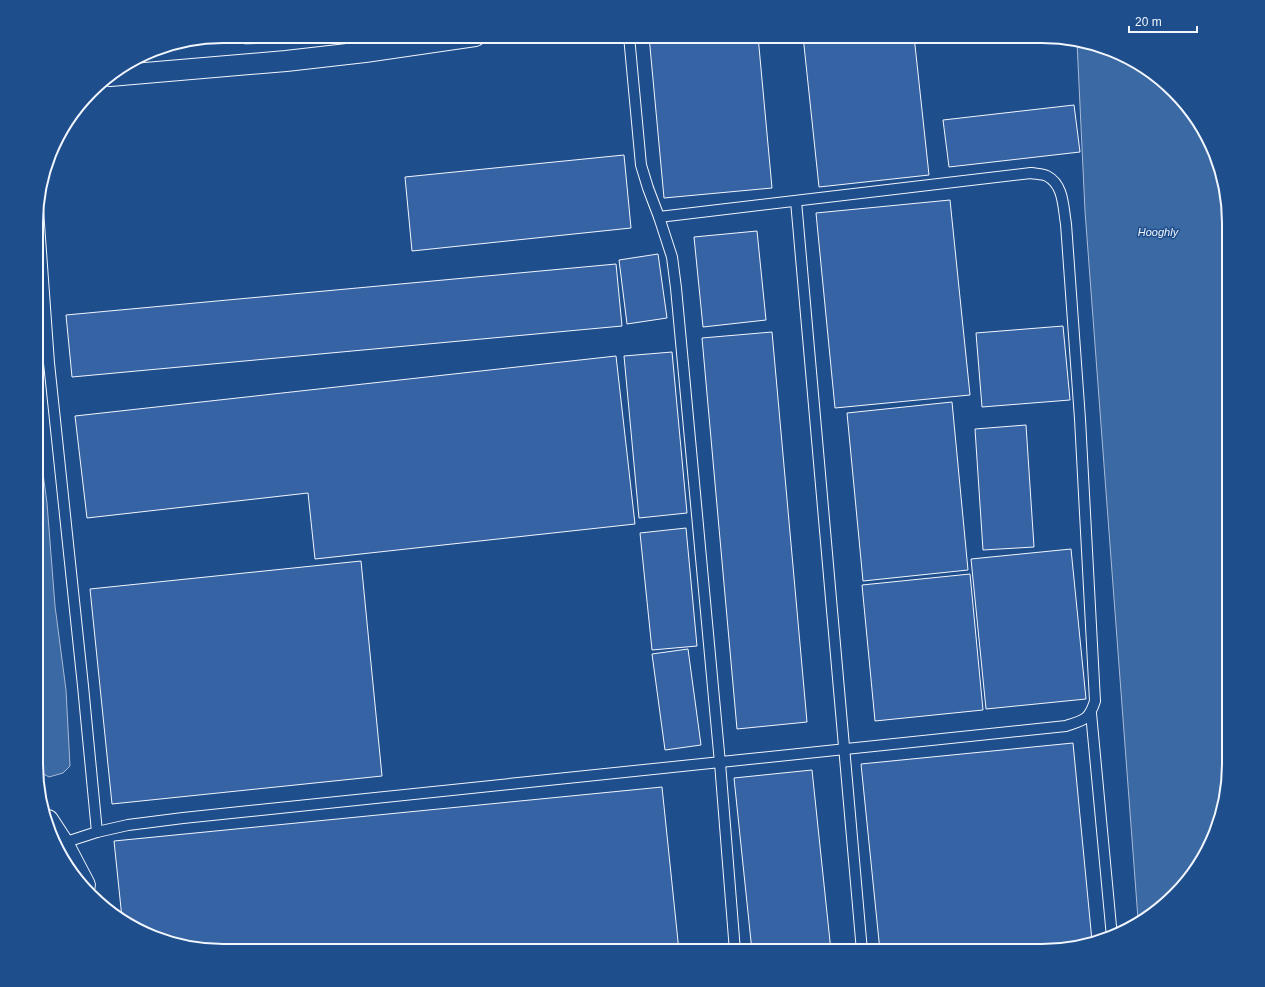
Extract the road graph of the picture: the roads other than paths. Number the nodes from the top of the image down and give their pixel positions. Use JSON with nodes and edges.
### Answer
{"nodes":[{"id":1,"x":403,"y":43,"type":"edge"},
{"id":2,"x":630,"y":43,"type":"edge"},
{"id":3,"x":120,"y":75,"type":"edge"},
{"id":4,"x":796,"y":201,"type":"junction"},
{"id":5,"x":659,"y":218,"type":"junction"},
{"id":6,"x":43,"y":286,"type":"edge"},
{"id":7,"x":1091,"y":713,"type":"junction"},
{"id":8,"x":844,"y":750,"type":"junction"},
{"id":9,"x":720,"y":763,"type":"junction"},
{"id":10,"x":96,"y":832,"type":"junction"},
{"id":11,"x":58,"y":836,"type":"edge"},
{"id":12,"x":63,"y":843,"type":"junction"},
{"id":13,"x":75,"y":867,"type":"edge"},
{"id":14,"x":1111,"y":930,"type":"edge"},
{"id":15,"x":734,"y":944,"type":"edge"},
{"id":16,"x":861,"y":944,"type":"edge"}],
"edges":[{"from":1,"to":3,"type":"street"},
{"from":2,"to":5,"type":"lane"},
{"from":4,"to":5,"type":"lane"},
{"from":4,"to":7,"type":"lane"},
{"from":4,"to":8,"type":"lane"},
{"from":5,"to":9,"type":"lane"},
{"from":6,"to":10,"type":"lane"},
{"from":7,"to":8,"type":"lane"},
{"from":7,"to":14,"type":"lane"},
{"from":8,"to":9,"type":"lane"},
{"from":8,"to":16,"type":"lane"},
{"from":9,"to":10,"type":"lane"},
{"from":9,"to":15,"type":"lane"},
{"from":10,"to":12,"type":"lane"},
{"from":11,"to":12,"type":"street"},
{"from":12,"to":13,"type":"street"}]}
